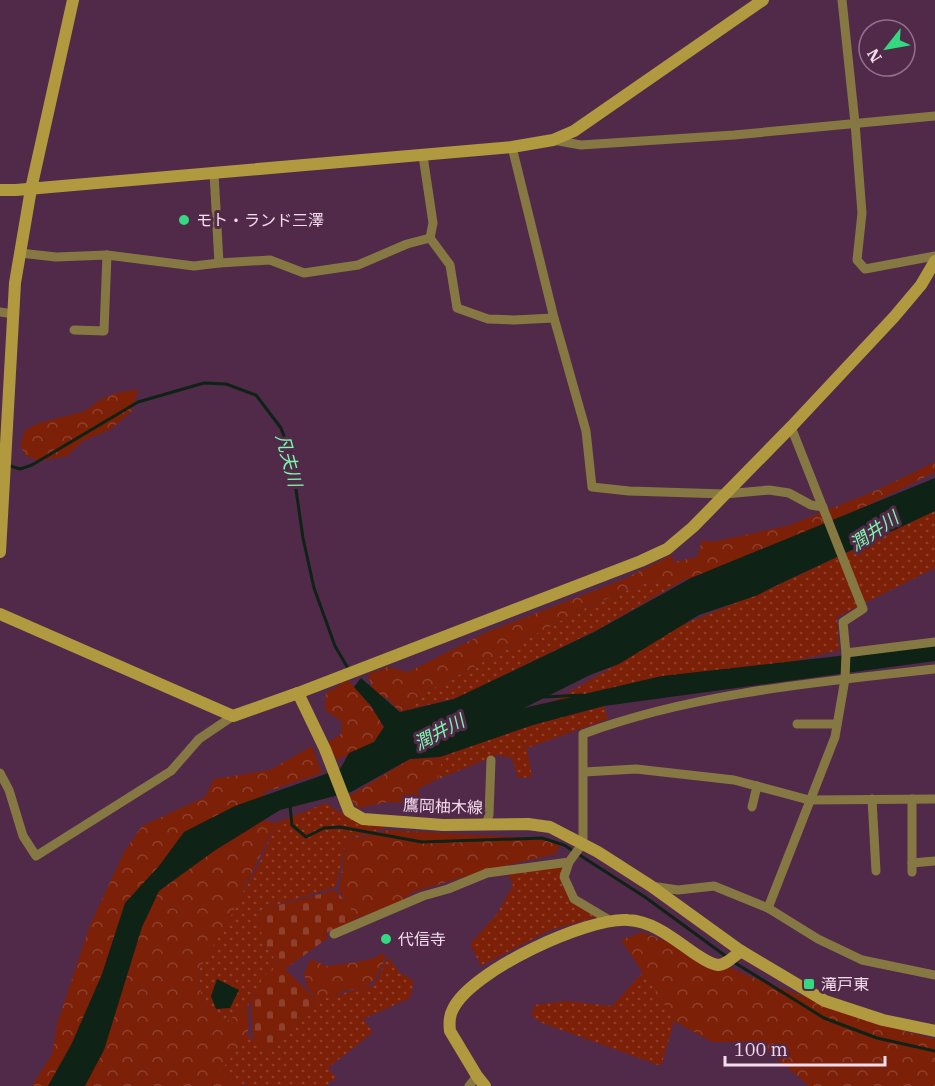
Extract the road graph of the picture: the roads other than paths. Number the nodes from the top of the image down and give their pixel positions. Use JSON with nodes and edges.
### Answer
{"nodes":[{"id":1,"x":73,"y":0,"type":"edge"},
{"id":2,"x":763,"y":0,"type":"edge"},
{"id":3,"x":842,"y":0,"type":"edge"},
{"id":4,"x":935,"y":116,"type":"edge"},
{"id":5,"x":855,"y":123,"type":"junction"},
{"id":6,"x":553,"y":140,"type":"junction"},
{"id":7,"x":513,"y":147,"type":"junction"},
{"id":8,"x":423,"y":156,"type":"junction"},
{"id":9,"x":214,"y":173,"type":"junction"},
{"id":10,"x":0,"y":189,"type":"edge"},
{"id":11,"x":31,"y":189,"type":"junction"},
{"id":12,"x":430,"y":238,"type":"junction"},
{"id":13,"x":20,"y":253,"type":"junction"},
{"id":14,"x":107,"y":255,"type":"junction"},
{"id":15,"x":935,"y":256,"type":"edge"},
{"id":16,"x":935,"y":261,"type":"edge"},
{"id":17,"x":219,"y":263,"type":"junction"},
{"id":18,"x":0,"y":312,"type":"edge"},
{"id":19,"x":13,"y":314,"type":"junction"},
{"id":20,"x":554,"y":318,"type":"junction"},
{"id":21,"x":74,"y":330,"type":"dead end"},
{"id":22,"x":791,"y":427,"type":"junction"},
{"id":23,"x":725,"y":494,"type":"junction"},
{"id":24,"x":823,"y":507,"type":"junction"},
{"id":25,"x":0,"y":552,"type":"edge"},
{"id":26,"x":0,"y":614,"type":"edge"},
{"id":27,"x":935,"y":642,"type":"edge"},
{"id":28,"x":846,"y":653,"type":"junction"},
{"id":29,"x":935,"y":669,"type":"edge"},
{"id":30,"x":845,"y":679,"type":"junction"},
{"id":31,"x":298,"y":693,"type":"junction"},
{"id":32,"x":233,"y":716,"type":"junction"},
{"id":33,"x":797,"y":724,"type":"dead end"},
{"id":34,"x":837,"y":724,"type":"junction"},
{"id":35,"x":491,"y":760,"type":"dead end"},
{"id":36,"x":584,"y":772,"type":"junction"},
{"id":37,"x":0,"y":773,"type":"edge"},
{"id":38,"x":757,"y":786,"type":"junction"},
{"id":39,"x":872,"y":799,"type":"junction"},
{"id":40,"x":912,"y":799,"type":"junction"},
{"id":41,"x":935,"y":799,"type":"edge"},
{"id":42,"x":809,"y":800,"type":"junction"},
{"id":43,"x":752,"y":807,"type":"dead end"},
{"id":44,"x":486,"y":825,"type":"junction"},
{"id":45,"x":584,"y":843,"type":"junction"},
{"id":46,"x":935,"y":861,"type":"edge"},
{"id":47,"x":569,"y":862,"type":"junction"},
{"id":48,"x":876,"y":871,"type":"dead end"},
{"id":49,"x":651,"y":886,"type":"junction"},
{"id":50,"x":768,"y":908,"type":"junction"},
{"id":51,"x":611,"y":921,"type":"junction"},
{"id":52,"x":334,"y":934,"type":"dead end"},
{"id":53,"x":741,"y":951,"type":"junction"},
{"id":54,"x":935,"y":975,"type":"edge"},
{"id":55,"x":935,"y":1031,"type":"edge"},
{"id":56,"x":477,"y":1083,"type":"edge"}],
"edges":[{"from":1,"to":11,"type":"street"},
{"from":2,"to":6,"type":"street"},
{"from":3,"to":5,"type":"street"},
{"from":4,"to":5,"type":"street"},
{"from":5,"to":6,"type":"street"},
{"from":5,"to":15,"type":"street"},
{"from":6,"to":7,"type":"street"},
{"from":7,"to":8,"type":"street"},
{"from":7,"to":20,"type":"street"},
{"from":8,"to":9,"type":"street"},
{"from":8,"to":12,"type":"street"},
{"from":9,"to":11,"type":"street"},
{"from":9,"to":17,"type":"street"},
{"from":10,"to":11,"type":"street"},
{"from":11,"to":13,"type":"street"},
{"from":12,"to":17,"type":"street"},
{"from":12,"to":20,"type":"street"},
{"from":13,"to":14,"type":"street"},
{"from":13,"to":19,"type":"street"},
{"from":14,"to":17,"type":"street"},
{"from":14,"to":21,"type":"street"},
{"from":16,"to":22,"type":"street"},
{"from":18,"to":19,"type":"street"},
{"from":19,"to":25,"type":"street"},
{"from":20,"to":23,"type":"street"},
{"from":22,"to":23,"type":"street"},
{"from":22,"to":24,"type":"street"},
{"from":23,"to":24,"type":"street"},
{"from":23,"to":31,"type":"street"},
{"from":24,"to":28,"type":"street"},
{"from":26,"to":32,"type":"street"},
{"from":27,"to":28,"type":"street"},
{"from":28,"to":30,"type":"street"},
{"from":29,"to":30,"type":"street"},
{"from":30,"to":34,"type":"street"},
{"from":30,"to":36,"type":"street"},
{"from":31,"to":32,"type":"street"},
{"from":31,"to":44,"type":"street","name":"鷹岡柚木線"},
{"from":32,"to":37,"type":"street"},
{"from":33,"to":34,"type":"street"},
{"from":34,"to":42,"type":"street"},
{"from":35,"to":44,"type":"street"},
{"from":36,"to":38,"type":"street"},
{"from":36,"to":45,"type":"street"},
{"from":38,"to":42,"type":"street"},
{"from":38,"to":43,"type":"street"},
{"from":39,"to":40,"type":"street"},
{"from":39,"to":42,"type":"street"},
{"from":39,"to":48,"type":"street"},
{"from":40,"to":41,"type":"street"},
{"from":40,"to":46,"type":"street"},
{"from":42,"to":50,"type":"street"},
{"from":44,"to":45,"type":"street","name":"鷹岡柚木線"},
{"from":45,"to":47,"type":"street"},
{"from":45,"to":49,"type":"street","name":"鷹岡柚木線"},
{"from":47,"to":51,"type":"street"},
{"from":47,"to":52,"type":"street"},
{"from":49,"to":50,"type":"street"},
{"from":49,"to":53,"type":"street","name":"鷹岡柚木線"},
{"from":50,"to":54,"type":"street"},
{"from":51,"to":53,"type":"street"},
{"from":51,"to":56,"type":"street"},
{"from":53,"to":55,"type":"street","name":"鷹岡柚木線"}]}
